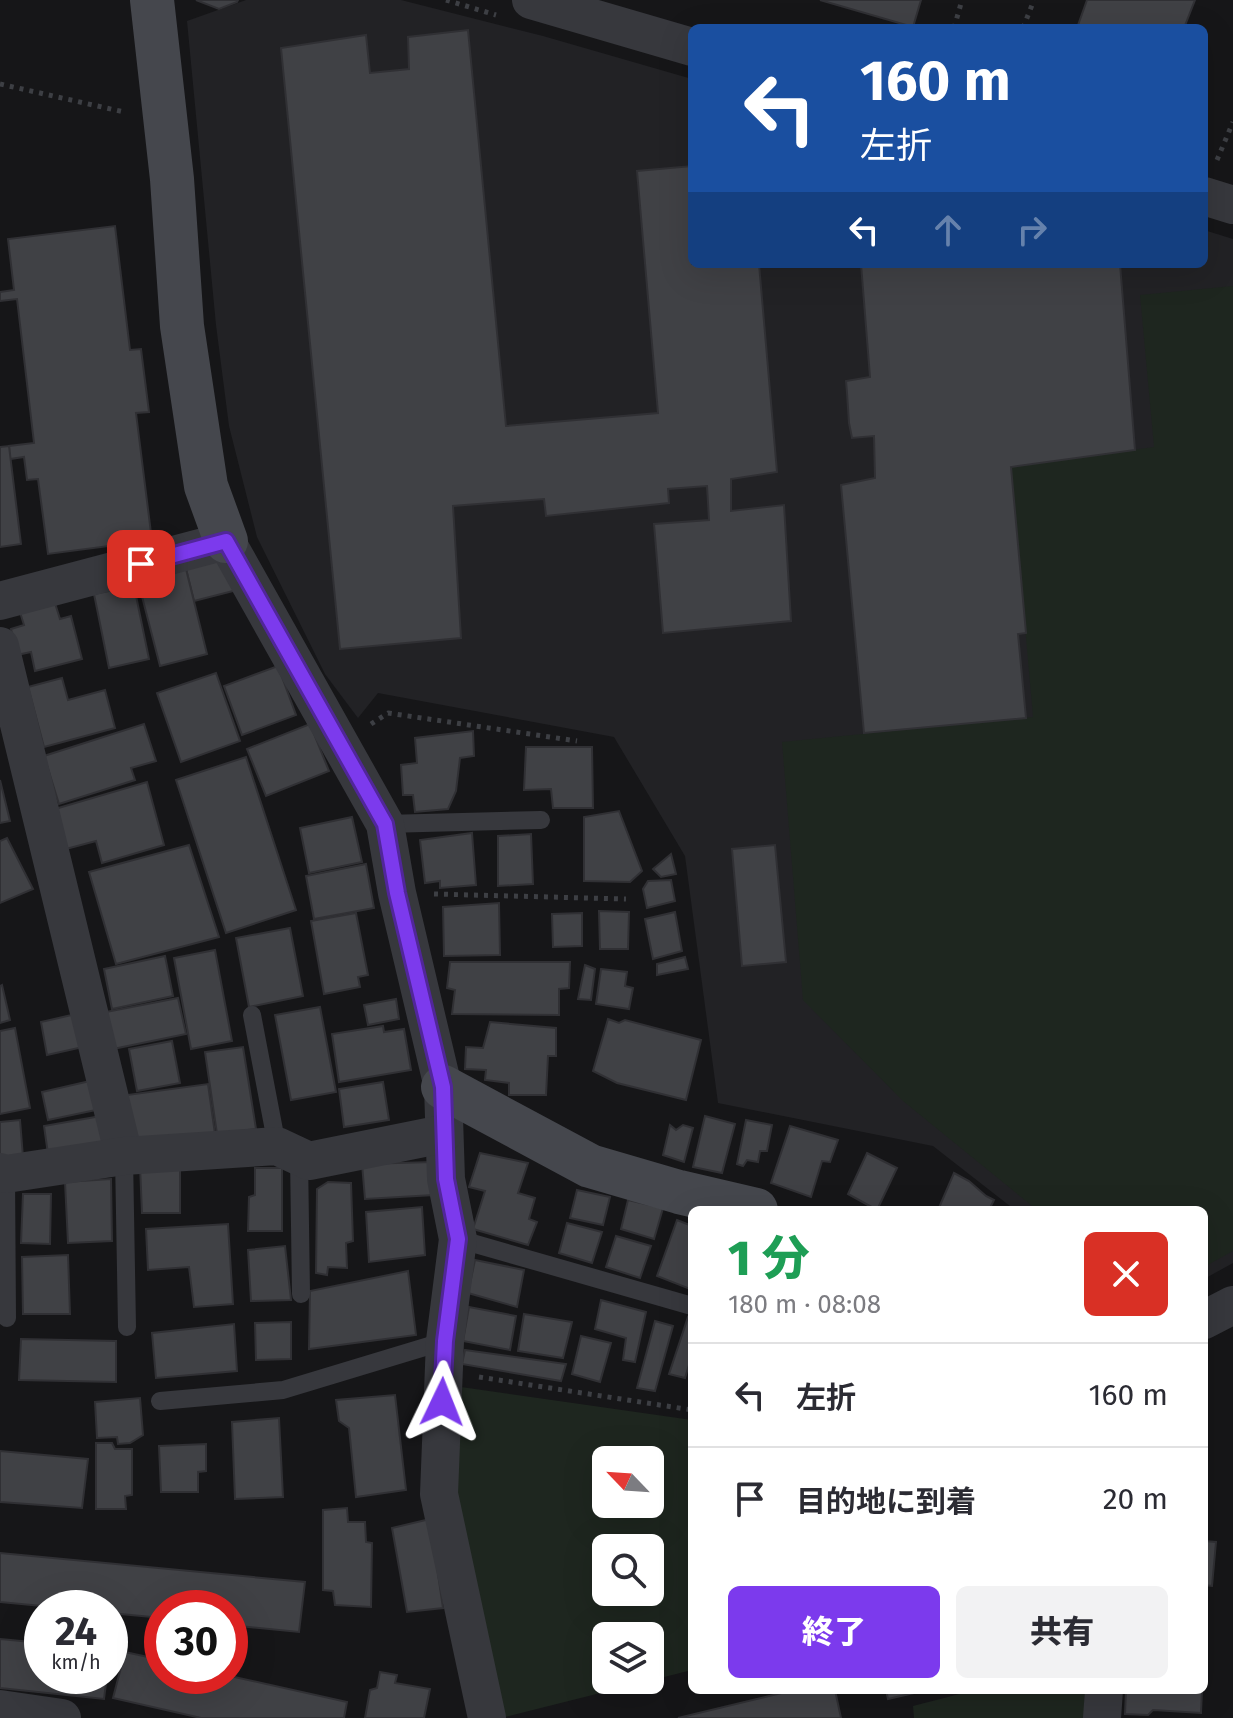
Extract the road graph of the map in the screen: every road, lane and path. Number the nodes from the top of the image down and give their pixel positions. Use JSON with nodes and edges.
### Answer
{"nodes":[{"id":1,"x":152,"y":0,"type":"edge"},
{"id":2,"x":531,"y":0,"type":"edge"},
{"id":3,"x":962,"y":0,"type":"edge"},
{"id":4,"x":1034,"y":0,"type":"edge"},
{"id":5,"x":955,"y":24,"type":"edge"},
{"id":6,"x":1025,"y":24,"type":"edge"},
{"id":7,"x":688,"y":46,"type":"edge"},
{"id":8,"x":0,"y":84,"type":"edge"},
{"id":9,"x":164,"y":121,"type":"junction"},
{"id":10,"x":1233,"y":122,"type":"edge"},
{"id":11,"x":1208,"y":184,"type":"edge"},
{"id":12,"x":1233,"y":205,"type":"edge"},
{"id":13,"x":226,"y":541,"type":"junction"},
{"id":14,"x":0,"y":601,"type":"edge"},
{"id":15,"x":0,"y":646,"type":"edge"},
{"id":16,"x":577,"y":741,"type":"dead end"},
{"id":17,"x":340,"y":744,"type":"junction"},
{"id":18,"x":541,"y":820,"type":"dead end"},
{"id":19,"x":385,"y":824,"type":"junction"},
{"id":20,"x":397,"y":893,"type":"junction"},
{"id":21,"x":626,"y":899,"type":"dead end"},
{"id":22,"x":252,"y":1015,"type":"dead end"},
{"id":23,"x":443,"y":1087,"type":"junction"},
{"id":24,"x":443,"y":1134,"type":"junction"},
{"id":25,"x":288,"y":1151,"type":"junction"},
{"id":26,"x":124,"y":1156,"type":"junction"},
{"id":27,"x":3,"y":1173,"type":"edge"},
{"id":28,"x":739,"y":1206,"type":"edge"},
{"id":29,"x":458,"y":1239,"type":"junction"},
{"id":30,"x":301,"y":1294,"type":"dead end"},
{"id":31,"x":688,"y":1305,"type":"edge"},
{"id":32,"x":1233,"y":1305,"type":"edge"},
{"id":33,"x":7,"y":1318,"type":"dead end"},
{"id":34,"x":1208,"y":1318,"type":"edge"},
{"id":35,"x":127,"y":1327,"type":"dead end"},
{"id":36,"x":444,"y":1356,"type":"junction"},
{"id":37,"x":160,"y":1401,"type":"dead end"},
{"id":38,"x":688,"y":1409,"type":"edge"},
{"id":39,"x":1104,"y":1694,"type":"edge"},
{"id":40,"x":0,"y":1709,"type":"edge"},
{"id":41,"x":62,"y":1718,"type":"edge"},
{"id":42,"x":487,"y":1718,"type":"edge"},
{"id":43,"x":1102,"y":1718,"type":"edge"}],
"edges":[{"from":1,"to":9,"type":"street"},
{"from":2,"to":7,"type":"street"},
{"from":3,"to":5,"type":"path"},
{"from":4,"to":6,"type":"path"},
{"from":8,"to":9,"type":"path"},
{"from":9,"to":13,"type":"street"},
{"from":10,"to":11,"type":"path"},
{"from":11,"to":12,"type":"street"},
{"from":13,"to":14,"type":"street"},
{"from":13,"to":17,"type":"street"},
{"from":15,"to":26,"type":"street"},
{"from":16,"to":17,"type":"path"},
{"from":17,"to":19,"type":"street"},
{"from":18,"to":19,"type":"lane"},
{"from":19,"to":20,"type":"street"},
{"from":20,"to":21,"type":"path"},
{"from":20,"to":23,"type":"street"},
{"from":22,"to":25,"type":"lane"},
{"from":23,"to":24,"type":"street"},
{"from":23,"to":28,"type":"street"},
{"from":24,"to":25,"type":"street"},
{"from":24,"to":29,"type":"street"},
{"from":25,"to":26,"type":"street"},
{"from":25,"to":30,"type":"lane"},
{"from":26,"to":27,"type":"street"},
{"from":26,"to":35,"type":"lane"},
{"from":27,"to":33,"type":"lane"},
{"from":29,"to":31,"type":"lane"},
{"from":29,"to":36,"type":"street"},
{"from":32,"to":34,"type":"street"},
{"from":36,"to":37,"type":"lane"},
{"from":36,"to":38,"type":"path"},
{"from":36,"to":42,"type":"street"},
{"from":39,"to":43,"type":"street"},
{"from":40,"to":41,"type":"street"}]}
